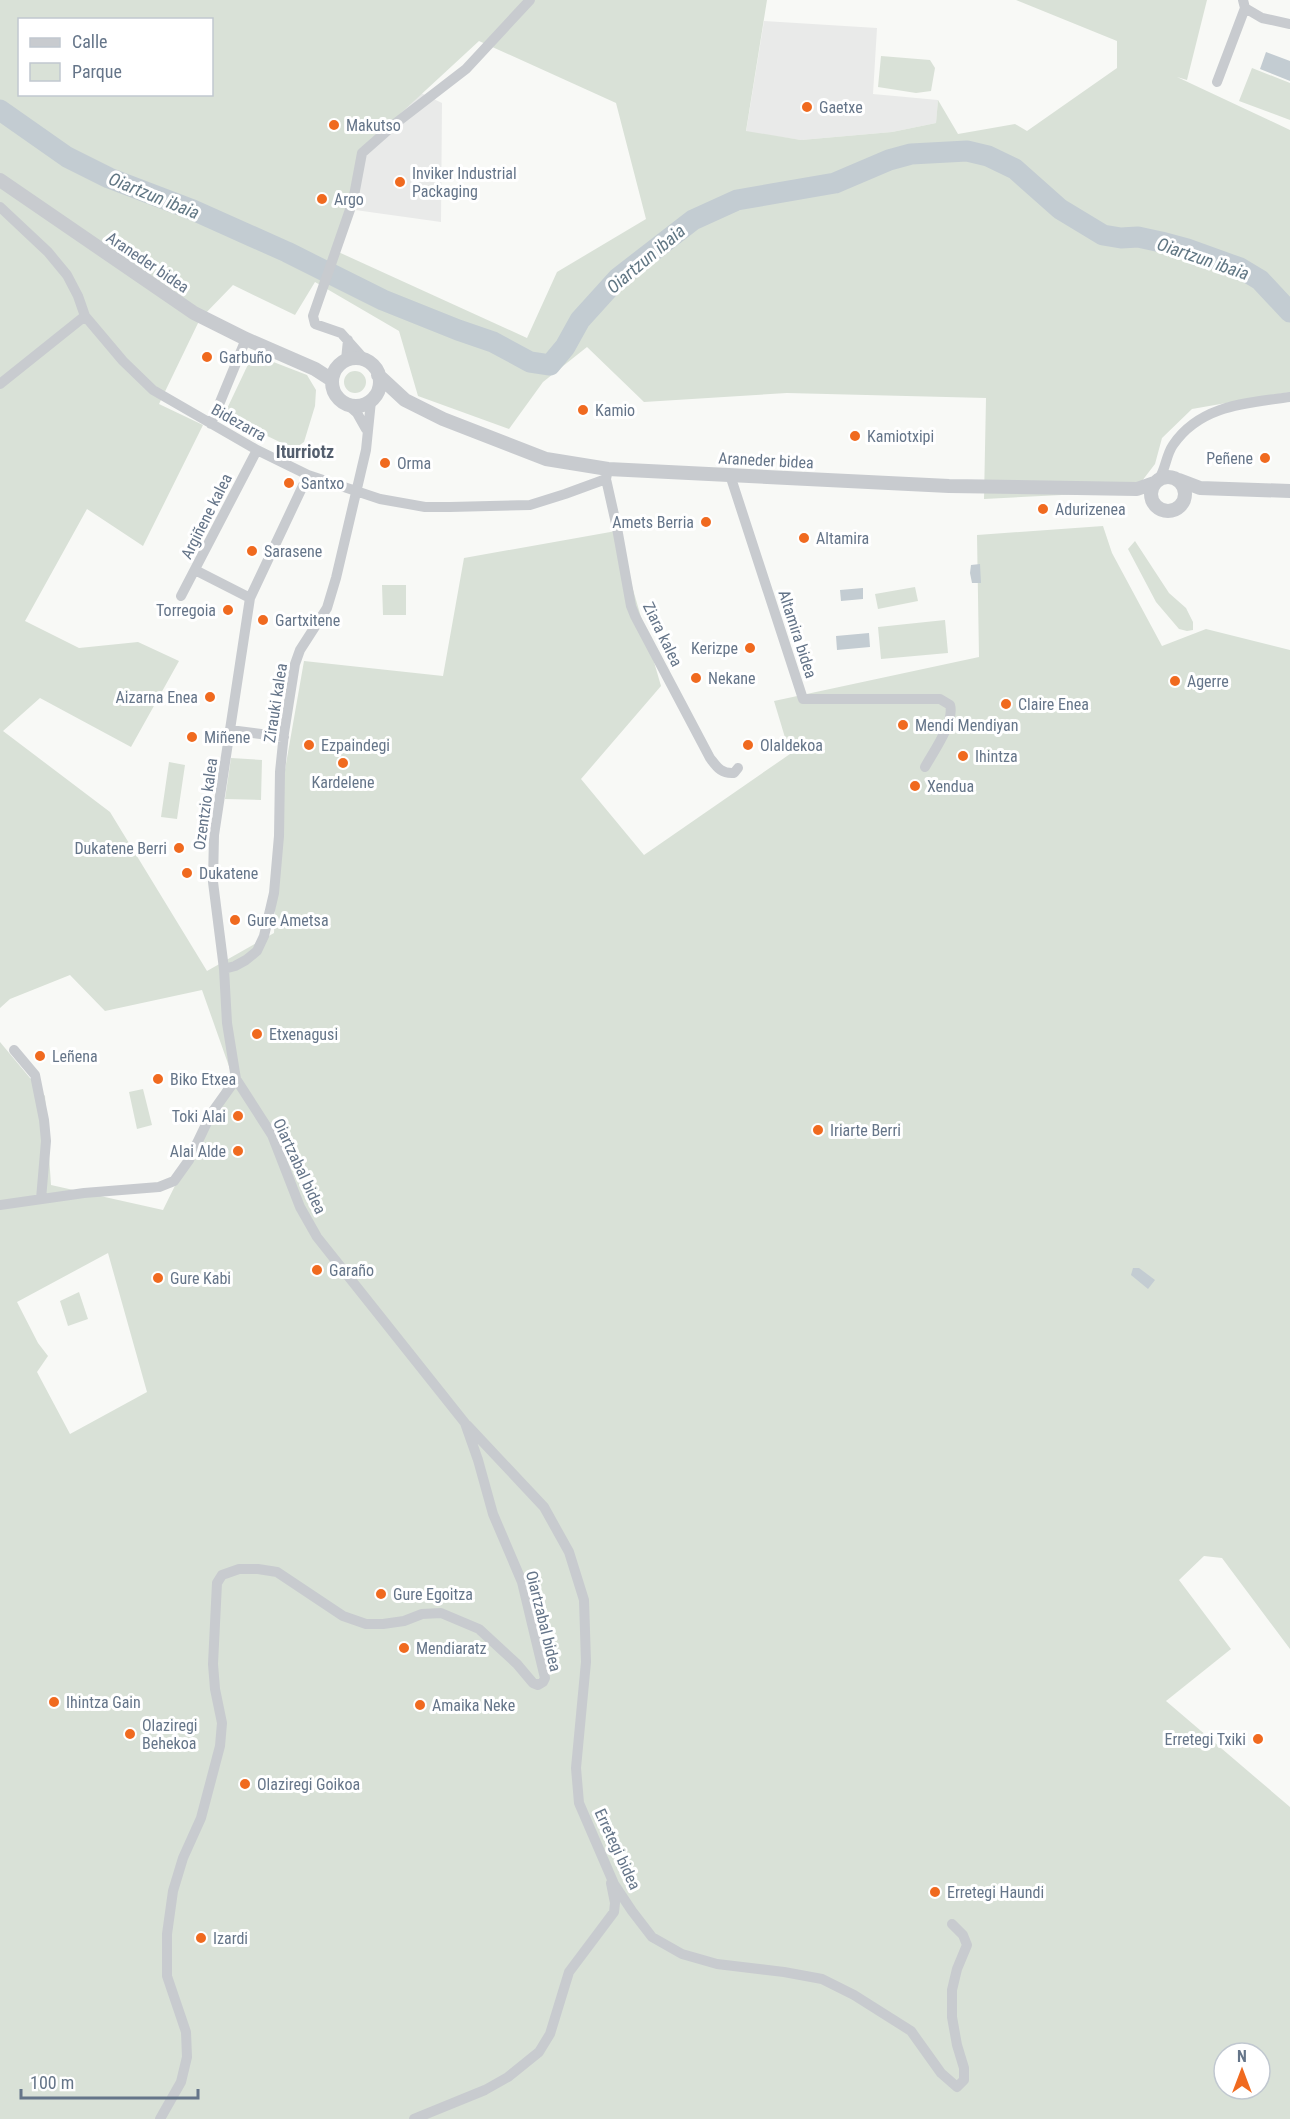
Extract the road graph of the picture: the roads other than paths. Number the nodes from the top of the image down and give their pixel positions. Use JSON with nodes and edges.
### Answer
{"nodes":[{"id":1,"x":530,"y":0,"type":"edge"},
{"id":2,"x":1244,"y":4,"type":"edge"},
{"id":3,"x":1290,"y":24,"type":"edge"},
{"id":4,"x":1217,"y":82,"type":"dead end"},
{"id":5,"x":0,"y":180,"type":"edge"},
{"id":6,"x":0,"y":207,"type":"edge"},
{"id":7,"x":85,"y":316,"type":"junction"},
{"id":8,"x":246,"y":339,"type":"junction"},
{"id":9,"x":348,"y":340,"type":"junction"},
{"id":10,"x":285,"y":357,"type":"junction"},
{"id":11,"x":365,"y":360,"type":"junction"},
{"id":12,"x":343,"y":362,"type":"junction"},
{"id":13,"x":378,"y":375,"type":"junction"},
{"id":14,"x":332,"y":380,"type":"junction"},
{"id":15,"x":0,"y":384,"type":"edge"},
{"id":16,"x":1290,"y":398,"type":"edge"},
{"id":17,"x":372,"y":400,"type":"junction"},
{"id":18,"x":405,"y":400,"type":"junction"},
{"id":19,"x":348,"y":405,"type":"junction"},
{"id":20,"x":211,"y":424,"type":"junction"},
{"id":21,"x":368,"y":432,"type":"junction"},
{"id":22,"x":257,"y":450,"type":"junction"},
{"id":23,"x":607,"y":473,"type":"junction"},
{"id":24,"x":308,"y":475,"type":"junction"},
{"id":25,"x":730,"y":475,"type":"junction"},
{"id":26,"x":1164,"y":480,"type":"junction"},
{"id":27,"x":1200,"y":488,"type":"junction"},
{"id":28,"x":1290,"y":491,"type":"edge"},
{"id":29,"x":356,"y":492,"type":"junction"},
{"id":30,"x":1184,"y":500,"type":"junction"},
{"id":31,"x":195,"y":570,"type":"junction"},
{"id":32,"x":181,"y":597,"type":"dead end"},
{"id":33,"x":250,"y":598,"type":"junction"},
{"id":34,"x":230,"y":730,"type":"junction"},
{"id":35,"x":284,"y":737,"type":"junction"},
{"id":36,"x":925,"y":767,"type":"dead end"},
{"id":37,"x":738,"y":768,"type":"dead end"},
{"id":38,"x":224,"y":969,"type":"junction"},
{"id":39,"x":14,"y":1050,"type":"dead end"},
{"id":40,"x":236,"y":1079,"type":"junction"},
{"id":41,"x":41,"y":1199,"type":"junction"},
{"id":42,"x":0,"y":1205,"type":"edge"},
{"id":43,"x":465,"y":1423,"type":"junction"},
{"id":44,"x":608,"y":1868,"type":"junction"},
{"id":45,"x":952,"y":1924,"type":"dead end"},
{"id":46,"x":160,"y":2119,"type":"edge"},
{"id":47,"x":414,"y":2119,"type":"edge"}],
"edges":[{"from":1,"to":9,"type":"street"},
{"from":2,"to":3,"type":"street"},
{"from":2,"to":4,"type":"street"},
{"from":5,"to":8,"type":"street","name":"Araneder bidea"},
{"from":6,"to":7,"type":"street","name":"Bidezarra"},
{"from":7,"to":15,"type":"street"},
{"from":7,"to":20,"type":"street","name":"Bidezarra"},
{"from":8,"to":10,"type":"street","name":"Araneder bidea"},
{"from":8,"to":20,"type":"street"},
{"from":9,"to":11,"type":"street"},
{"from":9,"to":12,"type":"street"},
{"from":10,"to":12,"type":"street","name":"Araneder bidea"},
{"from":10,"to":14,"type":"street","name":"Araneder bidea"},
{"from":11,"to":12,"type":"street"},
{"from":11,"to":13,"type":"street"},
{"from":12,"to":14,"type":"street"},
{"from":13,"to":17,"type":"street"},
{"from":13,"to":18,"type":"street","name":"Araneder bidea"},
{"from":14,"to":19,"type":"street"},
{"from":16,"to":26,"type":"street"},
{"from":17,"to":18,"type":"street","name":"Araneder bidea"},
{"from":17,"to":19,"type":"street"},
{"from":17,"to":21,"type":"street","name":"Zirauki kalea"},
{"from":18,"to":23,"type":"street","name":"Araneder bidea"},
{"from":19,"to":21,"type":"street"},
{"from":20,"to":22,"type":"street","name":"Bidezarra"},
{"from":21,"to":29,"type":"street","name":"Zirauki kalea"},
{"from":22,"to":24,"type":"street","name":"Bidezarra"},
{"from":22,"to":31,"type":"street","name":"Argiñene kalea"},
{"from":23,"to":25,"type":"street","name":"Araneder bidea"},
{"from":23,"to":29,"type":"street","name":"Bidezarra"},
{"from":23,"to":37,"type":"street","name":"Ziara kalea"},
{"from":24,"to":29,"type":"street","name":"Bidezarra"},
{"from":24,"to":33,"type":"street","name":"Ozentzio kalea"},
{"from":25,"to":26,"type":"street","name":"Araneder bidea"},
{"from":25,"to":36,"type":"street","name":"Altamira bidea"},
{"from":26,"to":27,"type":"street"},
{"from":26,"to":30,"type":"street"},
{"from":26,"to":30,"type":"street"},
{"from":27,"to":28,"type":"street"},
{"from":27,"to":30,"type":"street"},
{"from":29,"to":35,"type":"street","name":"Zirauki kalea"},
{"from":31,"to":32,"type":"street","name":"Argiñene kalea"},
{"from":31,"to":33,"type":"street"},
{"from":33,"to":34,"type":"street","name":"Ozentzio kalea"},
{"from":34,"to":35,"type":"street"},
{"from":34,"to":38,"type":"street","name":"Ozentzio kalea"},
{"from":35,"to":38,"type":"street","name":"Zirauki kalea"},
{"from":38,"to":40,"type":"street","name":"Ozentzio kalea"},
{"from":39,"to":41,"type":"street"},
{"from":40,"to":41,"type":"street"},
{"from":40,"to":43,"type":"street","name":"Oiartzabal bidea"},
{"from":41,"to":42,"type":"street"},
{"from":43,"to":44,"type":"street","name":"Erretegi bidea"},
{"from":43,"to":46,"type":"street","name":"Oiartzabal bidea"},
{"from":44,"to":45,"type":"street","name":"Erretegi bidea"},
{"from":44,"to":47,"type":"street"}]}
